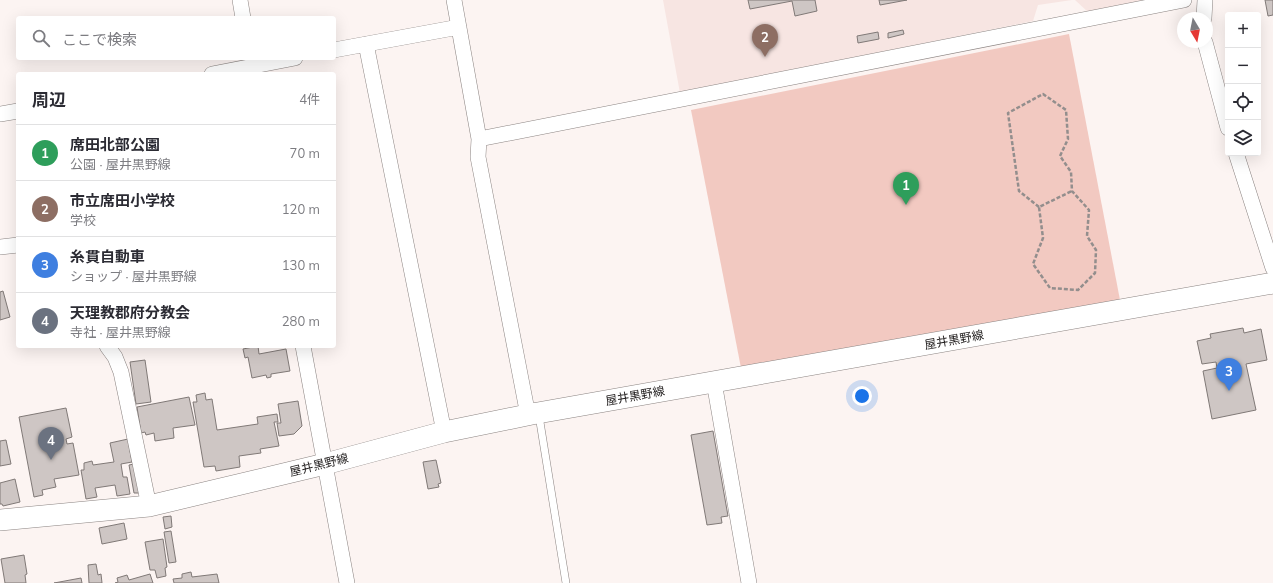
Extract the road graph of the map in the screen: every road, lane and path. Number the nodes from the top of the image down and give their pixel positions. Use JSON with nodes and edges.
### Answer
{"nodes":[{"id":1,"x":240,"y":0,"type":"edge"},
{"id":2,"x":454,"y":0,"type":"edge"},
{"id":3,"x":1184,"y":0,"type":"edge"},
{"id":4,"x":1205,"y":0,"type":"edge"},
{"id":5,"x":1204,"y":12,"type":"edge"},
{"id":6,"x":243,"y":16,"type":"edge"},
{"id":7,"x":459,"y":27,"type":"junction"},
{"id":8,"x":366,"y":44,"type":"junction"},
{"id":9,"x":1207,"y":48,"type":"edge"},
{"id":10,"x":336,"y":50,"type":"edge"},
{"id":11,"x":284,"y":60,"type":"edge"},
{"id":12,"x":253,"y":66,"type":"edge"},
{"id":13,"x":222,"y":72,"type":"edge"},
{"id":14,"x":16,"y":111,"type":"edge"},
{"id":15,"x":0,"y":114,"type":"edge"},
{"id":16,"x":1226,"y":120,"type":"edge"},
{"id":17,"x":479,"y":139,"type":"junction"},
{"id":18,"x":1237,"y":156,"type":"edge"},
{"id":19,"x":1072,"y":191,"type":"junction"},
{"id":20,"x":1039,"y":207,"type":"junction"},
{"id":21,"x":16,"y":245,"type":"edge"},
{"id":22,"x":0,"y":247,"type":"edge"},
{"id":23,"x":1273,"y":268,"type":"edge"},
{"id":24,"x":1273,"y":283,"type":"edge"},
{"id":25,"x":108,"y":348,"type":"edge"},
{"id":26,"x":304,"y":348,"type":"edge"},
{"id":27,"x":714,"y":382,"type":"junction"},
{"id":28,"x":532,"y":414,"type":"junction"},
{"id":29,"x":444,"y":432,"type":"junction"},
{"id":30,"x":325,"y":464,"type":"junction"},
{"id":31,"x":149,"y":506,"type":"junction"},
{"id":32,"x":0,"y":520,"type":"edge"},
{"id":33,"x":347,"y":583,"type":"edge"},
{"id":34,"x":566,"y":583,"type":"edge"},
{"id":35,"x":749,"y":583,"type":"edge"}],
"edges":[{"from":1,"to":6,"type":"street"},
{"from":2,"to":7,"type":"street"},
{"from":3,"to":17,"type":"street"},
{"from":4,"to":5,"type":"street"},
{"from":7,"to":8,"type":"street"},
{"from":7,"to":17,"type":"street"},
{"from":8,"to":10,"type":"street"},
{"from":8,"to":29,"type":"street"},
{"from":9,"to":16,"type":"street"},
{"from":11,"to":12,"type":"street"},
{"from":12,"to":13,"type":"street"},
{"from":14,"to":15,"type":"street"},
{"from":17,"to":28,"type":"street"},
{"from":18,"to":23,"type":"street"},
{"from":19,"to":20,"type":"path"},
{"from":19,"to":20,"type":"path"},
{"from":19,"to":20,"type":"path"},
{"from":21,"to":22,"type":"street"},
{"from":24,"to":27,"type":"main road","name":"屋井黒野線"},
{"from":25,"to":31,"type":"street"},
{"from":26,"to":30,"type":"street"},
{"from":27,"to":28,"type":"main road","name":"屋井黒野線"},
{"from":27,"to":35,"type":"street"},
{"from":28,"to":29,"type":"main road","name":"屋井黒野線"},
{"from":28,"to":34,"type":"lane"},
{"from":29,"to":30,"type":"main road","name":"屋井黒野線"},
{"from":30,"to":31,"type":"main road","name":"屋井黒野線"},
{"from":30,"to":33,"type":"street"},
{"from":31,"to":32,"type":"main road","name":"屋井黒野線"}]}
